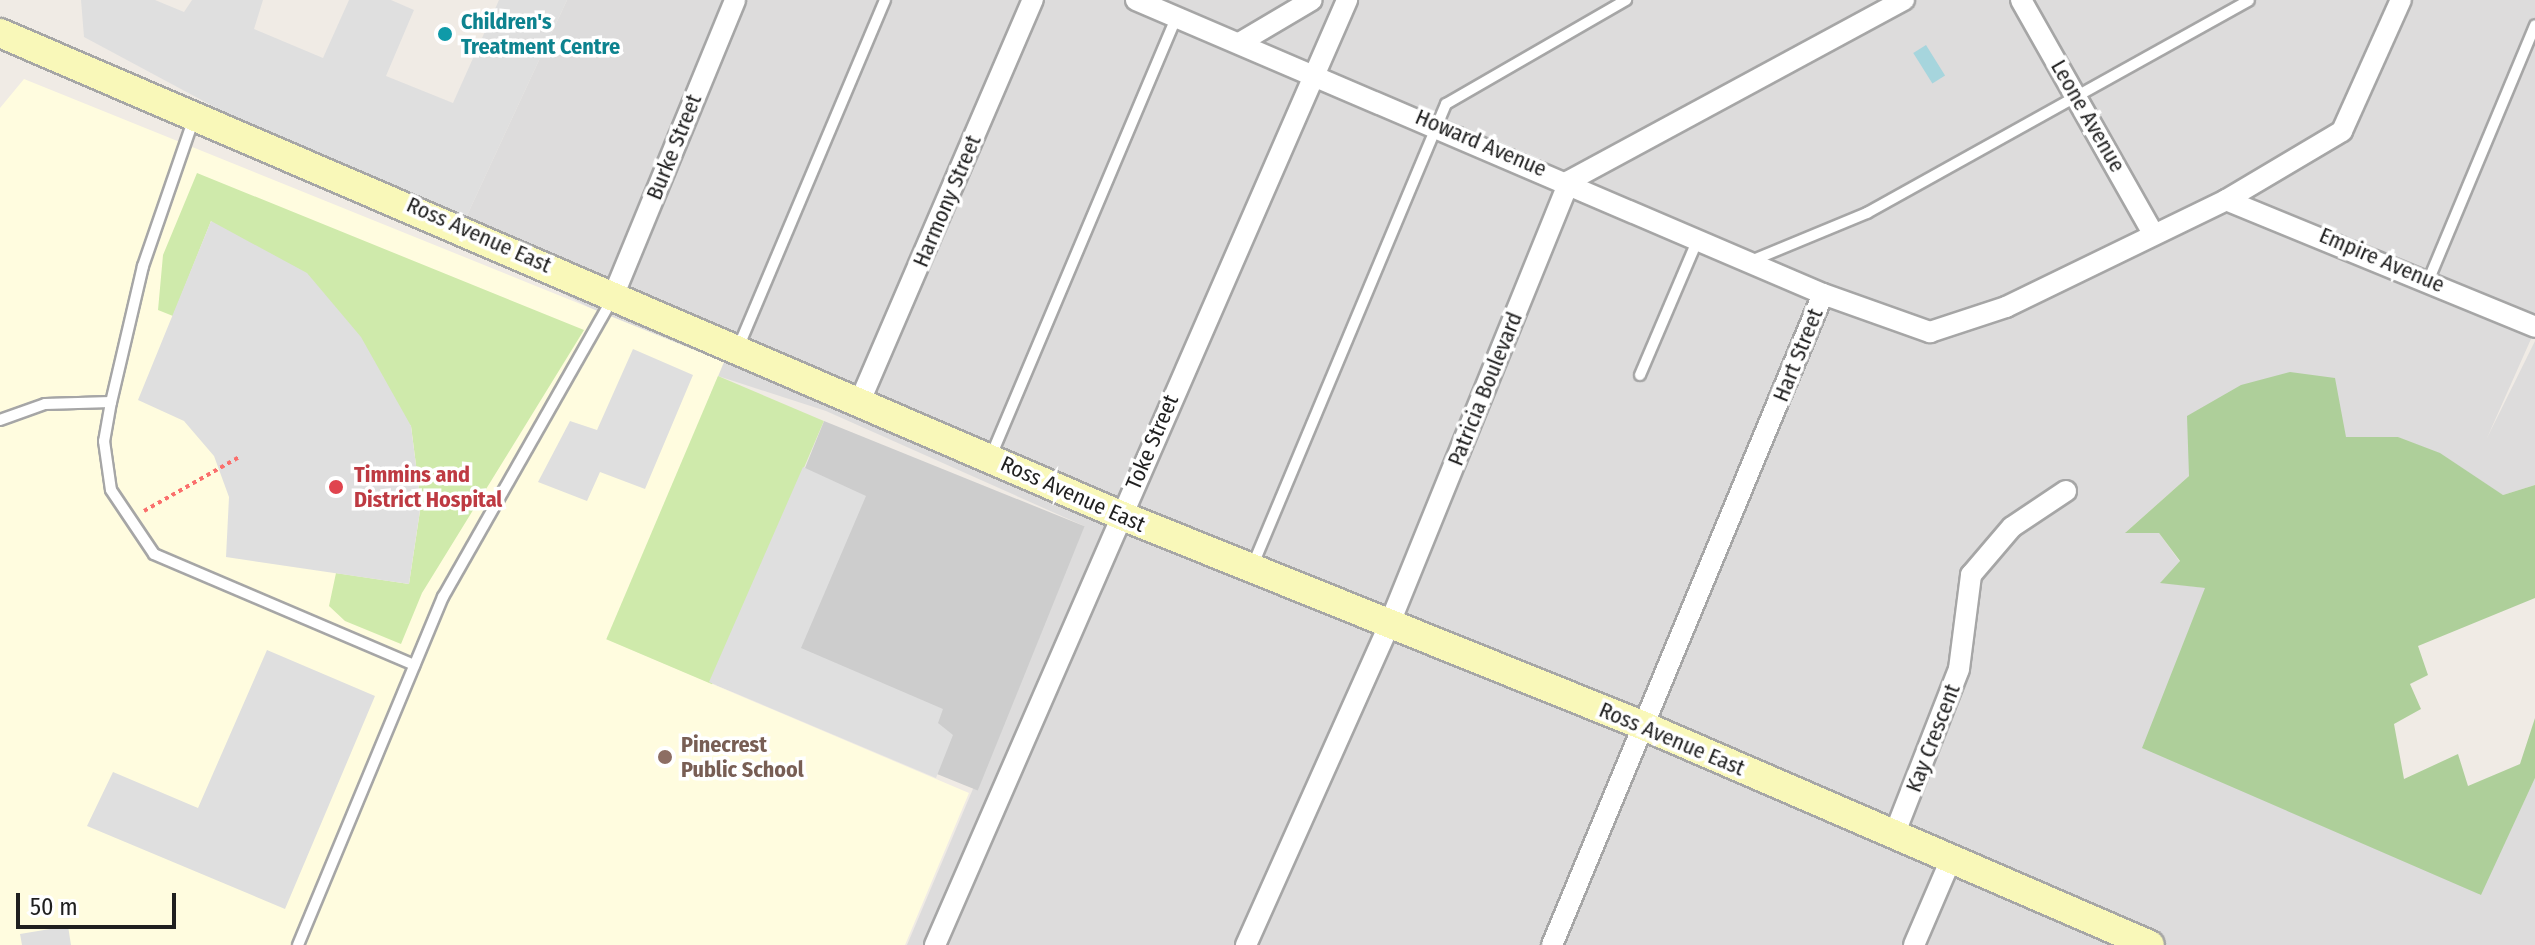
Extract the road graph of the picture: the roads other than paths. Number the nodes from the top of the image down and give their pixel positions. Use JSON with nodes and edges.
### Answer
{"nodes":[{"id":1,"x":735,"y":0,"type":"edge"},
{"id":2,"x":885,"y":0,"type":"edge"},
{"id":3,"x":1033,"y":0,"type":"edge"},
{"id":4,"x":1312,"y":0,"type":"edge"},
{"id":5,"x":1347,"y":0,"type":"edge"},
{"id":6,"x":1626,"y":0,"type":"edge"},
{"id":7,"x":1904,"y":0,"type":"edge"},
{"id":8,"x":2021,"y":0,"type":"edge"},
{"id":9,"x":2249,"y":0,"type":"edge"},
{"id":10,"x":2401,"y":0,"type":"edge"},
{"id":11,"x":1145,"y":2,"type":"edge"},
{"id":12,"x":1176,"y":18,"type":"junction"},
{"id":13,"x":2535,"y":25,"type":"edge"},
{"id":14,"x":0,"y":33,"type":"edge"},
{"id":15,"x":1241,"y":42,"type":"junction"},
{"id":16,"x":1310,"y":70,"type":"junction"},
{"id":17,"x":2077,"y":97,"type":"junction"},
{"id":18,"x":196,"y":112,"type":"junction"},
{"id":19,"x":1436,"y":124,"type":"junction"},
{"id":20,"x":1569,"y":181,"type":"junction"},
{"id":21,"x":2226,"y":200,"type":"junction"},
{"id":22,"x":2153,"y":233,"type":"junction"},
{"id":23,"x":1698,"y":239,"type":"junction"},
{"id":24,"x":1749,"y":261,"type":"junction"},
{"id":25,"x":2429,"y":279,"type":"junction"},
{"id":26,"x":614,"y":294,"type":"junction"},
{"id":27,"x":1823,"y":294,"type":"junction"},
{"id":28,"x":2535,"y":327,"type":"edge"},
{"id":29,"x":738,"y":348,"type":"junction"},
{"id":30,"x":1640,"y":375,"type":"dead end"},
{"id":31,"x":860,"y":401,"type":"junction"},
{"id":32,"x":111,"y":402,"type":"junction"},
{"id":33,"x":0,"y":420,"type":"edge"},
{"id":34,"x":990,"y":458,"type":"junction"},
{"id":35,"x":2066,"y":491,"type":"dead end"},
{"id":36,"x":1120,"y":515,"type":"junction"},
{"id":37,"x":1251,"y":568,"type":"junction"},
{"id":38,"x":1389,"y":625,"type":"junction"},
{"id":39,"x":414,"y":665,"type":"junction"},
{"id":40,"x":1644,"y":726,"type":"junction"},
{"id":41,"x":1894,"y":835,"type":"junction"},
{"id":42,"x":1951,"y":859,"type":"junction"},
{"id":43,"x":298,"y":945,"type":"edge"},
{"id":44,"x":935,"y":945,"type":"edge"},
{"id":45,"x":1246,"y":945,"type":"edge"},
{"id":46,"x":1552,"y":945,"type":"edge"},
{"id":47,"x":1914,"y":945,"type":"edge"},
{"id":48,"x":2150,"y":945,"type":"edge"}],
"edges":[{"from":1,"to":26,"type":"street","name":"Burke Street"},
{"from":2,"to":29,"type":"lane"},
{"from":3,"to":31,"type":"street","name":"Harmony Street"},
{"from":4,"to":15,"type":"street"},
{"from":5,"to":16,"type":"street","name":"Toke Street"},
{"from":6,"to":19,"type":"lane"},
{"from":7,"to":20,"type":"street"},
{"from":8,"to":17,"type":"street","name":"Leone Avenue"},
{"from":9,"to":17,"type":"lane"},
{"from":10,"to":21,"type":"street","name":"Hart Street"},
{"from":11,"to":12,"type":"street","name":"Howard Avenue"},
{"from":12,"to":15,"type":"street","name":"Howard Avenue"},
{"from":12,"to":34,"type":"lane"},
{"from":13,"to":25,"type":"lane"},
{"from":14,"to":18,"type":"main road","name":"Ross Avenue East"},
{"from":15,"to":16,"type":"street","name":"Howard Avenue"},
{"from":16,"to":19,"type":"street","name":"Howard Avenue"},
{"from":16,"to":36,"type":"street","name":"Toke Street"},
{"from":17,"to":22,"type":"street","name":"Leone Avenue"},
{"from":17,"to":24,"type":"lane"},
{"from":18,"to":26,"type":"main road","name":"Ross Avenue East"},
{"from":18,"to":32,"type":"lane"},
{"from":19,"to":20,"type":"street","name":"Howard Avenue"},
{"from":19,"to":37,"type":"lane"},
{"from":20,"to":23,"type":"street","name":"Howard Avenue"},
{"from":20,"to":38,"type":"street","name":"Patricia Boulevard"},
{"from":21,"to":22,"type":"street","name":"Hart Street"},
{"from":21,"to":25,"type":"street","name":"Empire Avenue"},
{"from":22,"to":27,"type":"street","name":"Hart Street"},
{"from":23,"to":24,"type":"street","name":"Howard Avenue"},
{"from":23,"to":30,"type":"lane"},
{"from":24,"to":27,"type":"street","name":"Howard Avenue"},
{"from":25,"to":28,"type":"street","name":"Empire Avenue"},
{"from":26,"to":29,"type":"main road","name":"Ross Avenue East"},
{"from":26,"to":39,"type":"lane"},
{"from":27,"to":40,"type":"street","name":"Hart Street"},
{"from":29,"to":31,"type":"main road","name":"Ross Avenue East"},
{"from":31,"to":34,"type":"main road","name":"Ross Avenue East"},
{"from":32,"to":33,"type":"lane"},
{"from":32,"to":39,"type":"lane"},
{"from":34,"to":36,"type":"main road","name":"Ross Avenue East"},
{"from":35,"to":41,"type":"street","name":"Kay Crescent"},
{"from":36,"to":37,"type":"main road","name":"Ross Avenue East"},
{"from":36,"to":44,"type":"street","name":"Toke Street"},
{"from":37,"to":38,"type":"main road","name":"Ross Avenue East"},
{"from":38,"to":40,"type":"main road","name":"Ross Avenue East"},
{"from":38,"to":45,"type":"street","name":"Patricia Boulevard"},
{"from":39,"to":43,"type":"lane"},
{"from":40,"to":41,"type":"main road","name":"Ross Avenue East"},
{"from":40,"to":46,"type":"street","name":"Hart Street"},
{"from":41,"to":42,"type":"main road","name":"Ross Avenue East"},
{"from":42,"to":47,"type":"street"},
{"from":42,"to":48,"type":"main road","name":"Ross Avenue East"}]}
